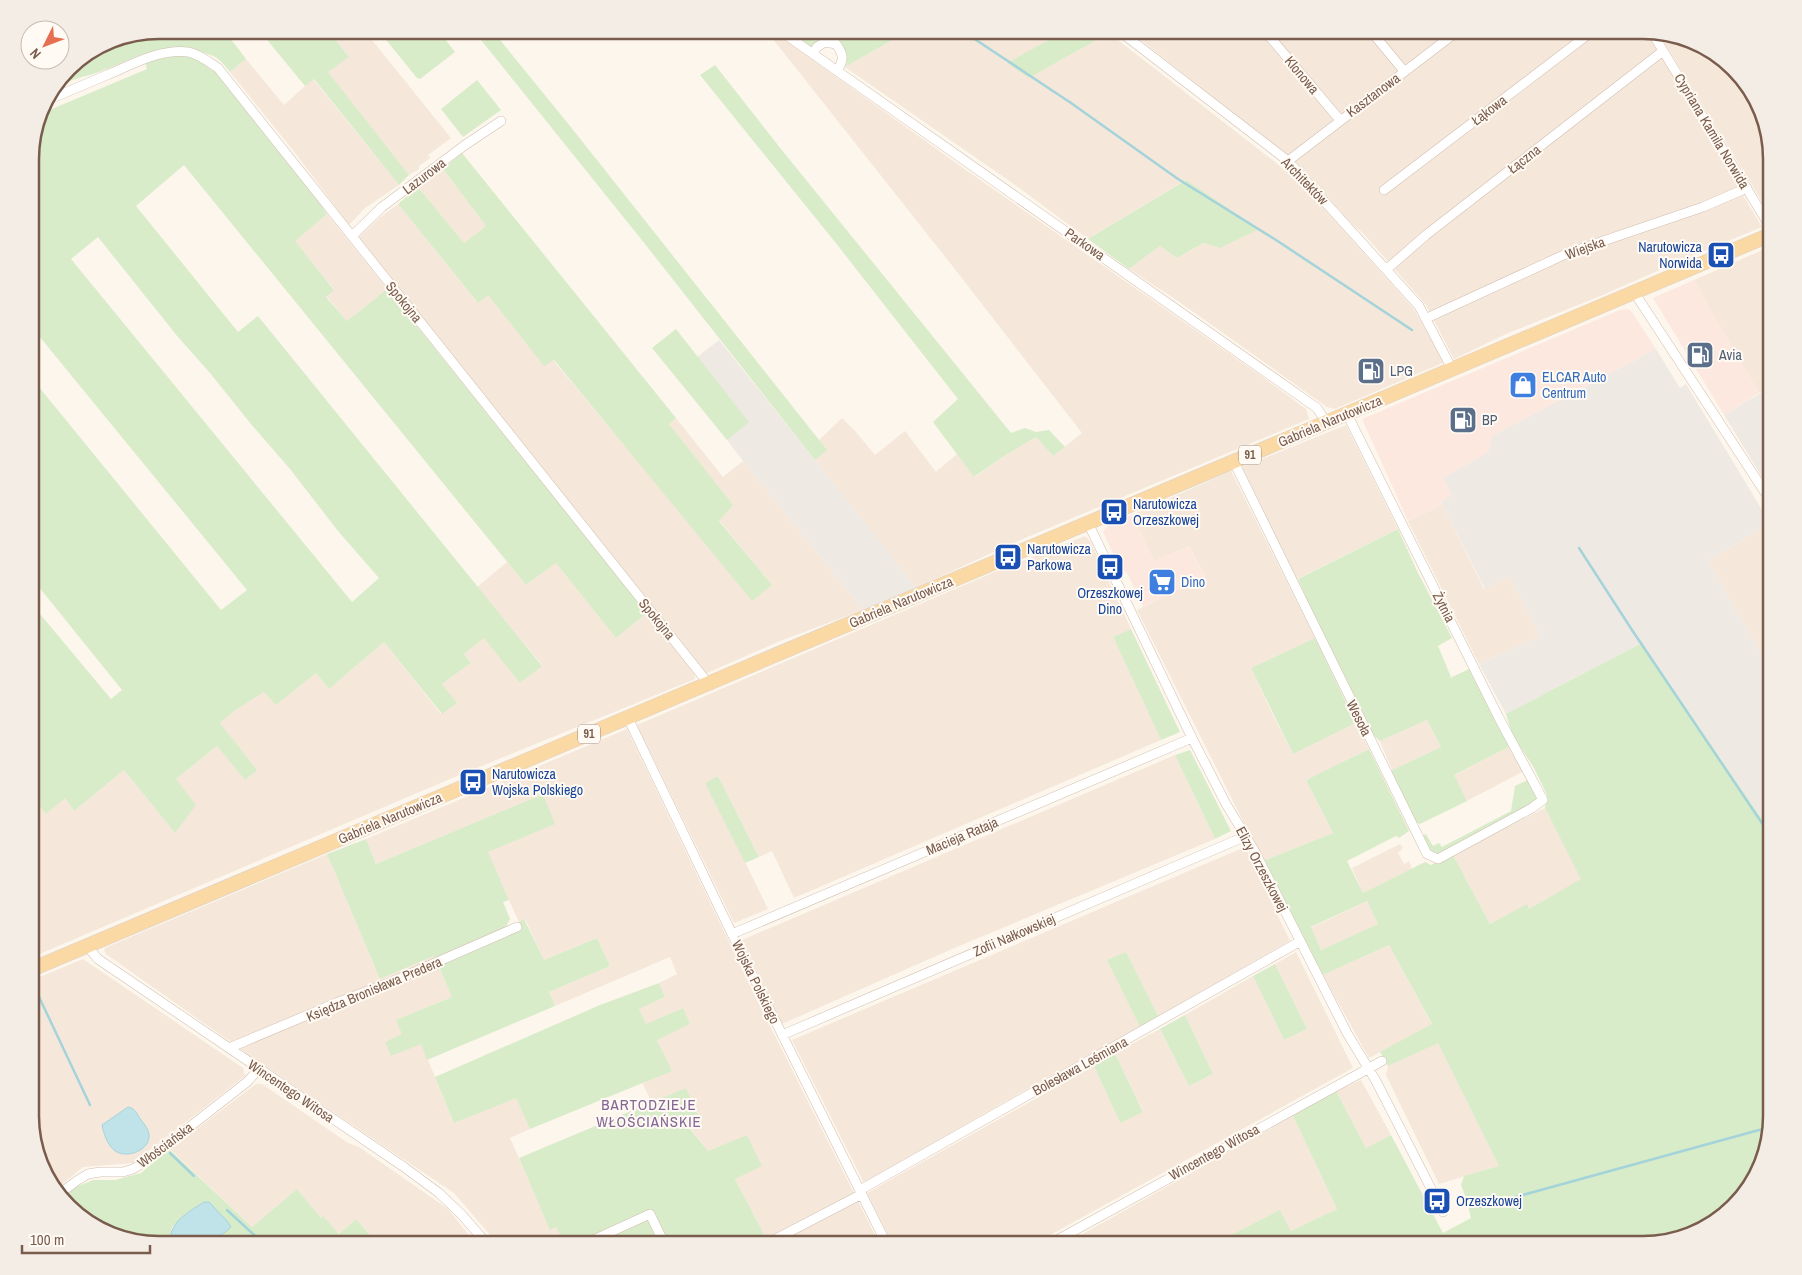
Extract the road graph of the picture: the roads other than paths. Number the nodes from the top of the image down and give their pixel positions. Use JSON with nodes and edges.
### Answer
{"nodes":[{"id":1,"x":791,"y":39,"type":"edge"},
{"id":2,"x":1130,"y":39,"type":"edge"},
{"id":3,"x":1272,"y":39,"type":"edge"},
{"id":4,"x":1377,"y":39,"type":"edge"},
{"id":5,"x":1447,"y":39,"type":"edge"},
{"id":6,"x":1582,"y":39,"type":"edge"},
{"id":7,"x":1656,"y":40,"type":"edge"},
{"id":8,"x":1663,"y":51,"type":"junction"},
{"id":9,"x":812,"y":54,"type":"junction"},
{"id":10,"x":837,"y":71,"type":"junction"},
{"id":11,"x":1404,"y":71,"type":"junction"},
{"id":12,"x":56,"y":96,"type":"edge"},
{"id":13,"x":1340,"y":120,"type":"junction"},
{"id":14,"x":502,"y":121,"type":"dead end"},
{"id":15,"x":1288,"y":161,"type":"junction"},
{"id":16,"x":1747,"y":188,"type":"junction"},
{"id":17,"x":1384,"y":190,"type":"dead end"},
{"id":18,"x":1763,"y":216,"type":"edge"},
{"id":19,"x":352,"y":236,"type":"junction"},
{"id":20,"x":1763,"y":236,"type":"edge"},
{"id":21,"x":1387,"y":269,"type":"junction"},
{"id":22,"x":1634,"y":292,"type":"junction"},
{"id":23,"x":1427,"y":318,"type":"junction"},
{"id":24,"x":1452,"y":369,"type":"junction"},
{"id":25,"x":1347,"y":414,"type":"junction"},
{"id":26,"x":1326,"y":422,"type":"junction"},
{"id":27,"x":1234,"y":462,"type":"junction"},
{"id":28,"x":1763,"y":489,"type":"edge"},
{"id":29,"x":1088,"y":523,"type":"junction"},
{"id":30,"x":706,"y":684,"type":"junction"},
{"id":31,"x":628,"y":718,"type":"junction"},
{"id":32,"x":1192,"y":738,"type":"junction"},
{"id":33,"x":1543,"y":800,"type":"joint"},
{"id":34,"x":1246,"y":836,"type":"junction"},
{"id":35,"x":517,"y":927,"type":"dead end"},
{"id":36,"x":732,"y":934,"type":"junction"},
{"id":37,"x":1299,"y":942,"type":"junction"},
{"id":38,"x":89,"y":945,"type":"junction"},
{"id":39,"x":39,"y":966,"type":"edge"},
{"id":40,"x":782,"y":1035,"type":"junction"},
{"id":41,"x":228,"y":1048,"type":"junction"},
{"id":42,"x":1382,"y":1062,"type":"dead end"},
{"id":43,"x":1368,"y":1068,"type":"junction"},
{"id":44,"x":259,"y":1070,"type":"junction"},
{"id":45,"x":64,"y":1190,"type":"edge"},
{"id":46,"x":861,"y":1192,"type":"junction"},
{"id":47,"x":1443,"y":1212,"type":"dead end"},
{"id":48,"x":480,"y":1236,"type":"edge"},
{"id":49,"x":602,"y":1236,"type":"edge"},
{"id":50,"x":661,"y":1236,"type":"edge"},
{"id":51,"x":780,"y":1236,"type":"edge"},
{"id":52,"x":883,"y":1236,"type":"edge"},
{"id":53,"x":1064,"y":1236,"type":"edge"}],
"edges":[{"from":1,"to":9,"type":"street","name":"Parkowa"},
{"from":2,"to":15,"type":"street","name":"Architektów"},
{"from":3,"to":13,"type":"street","name":"Klonowa"},
{"from":4,"to":11,"type":"street"},
{"from":5,"to":11,"type":"street","name":"Kasztanowa"},
{"from":6,"to":17,"type":"street","name":"Łąkowa"},
{"from":7,"to":8,"type":"street","name":"Cypriana Kamila Norwida"},
{"from":8,"to":16,"type":"street","name":"Cypriana Kamila Norwida"},
{"from":8,"to":21,"type":"street","name":"Łączna"},
{"from":9,"to":10,"type":"street","name":"Parkowa"},
{"from":9,"to":10,"type":"street"},
{"from":10,"to":26,"type":"street","name":"Parkowa"},
{"from":11,"to":13,"type":"street","name":"Kasztanowa"},
{"from":12,"to":19,"type":"street","name":"Spokojna"},
{"from":13,"to":15,"type":"street","name":"Kasztanowa"},
{"from":14,"to":19,"type":"street","name":"Lazurowa"},
{"from":15,"to":21,"type":"street","name":"Architektów"},
{"from":16,"to":18,"type":"street","name":"Cypriana Kamila Norwida"},
{"from":16,"to":23,"type":"street","name":"Wiejska"},
{"from":19,"to":30,"type":"street","name":"Spokojna"},
{"from":20,"to":22,"type":"main road","name":"Gabriela Narutowicza","number":"91"},
{"from":21,"to":23,"type":"street","name":"Architektów"},
{"from":22,"to":24,"type":"main road","name":"Gabriela Narutowicza","number":"91"},
{"from":22,"to":28,"type":"street"},
{"from":23,"to":24,"type":"street","name":"Architektów"},
{"from":24,"to":25,"type":"main road","name":"Gabriela Narutowicza","number":"91"},
{"from":25,"to":26,"type":"main road","name":"Gabriela Narutowicza","number":"91"},
{"from":25,"to":33,"type":"street","name":"Żytnia"},
{"from":26,"to":27,"type":"main road","name":"Gabriela Narutowicza","number":"91"},
{"from":27,"to":29,"type":"main road","name":"Gabriela Narutowicza","number":"91"},
{"from":27,"to":33,"type":"street","name":"Wesoła"},
{"from":29,"to":30,"type":"main road","name":"Gabriela Narutowicza","number":"91"},
{"from":29,"to":32,"type":"street","name":"Elizy Orzeszkowej"},
{"from":30,"to":31,"type":"main road","name":"Gabriela Narutowicza","number":"91"},
{"from":31,"to":36,"type":"street","name":"Wojska Polskiego"},
{"from":31,"to":38,"type":"main road","name":"Gabriela Narutowicza","number":"91"},
{"from":32,"to":34,"type":"street","name":"Elizy Orzeszkowej"},
{"from":32,"to":36,"type":"street","name":"Macieja Rataja"},
{"from":34,"to":37,"type":"street","name":"Elizy Orzeszkowej"},
{"from":34,"to":40,"type":"street","name":"Zofii Nałkowskiej"},
{"from":35,"to":41,"type":"street","name":"Księdza Bronisława Predera"},
{"from":36,"to":40,"type":"street","name":"Wojska Polskiego"},
{"from":37,"to":43,"type":"street","name":"Elizy Orzeszkowej"},
{"from":37,"to":46,"type":"street","name":"Bolesława Leśmiana"},
{"from":38,"to":39,"type":"main road","name":"Gabriela Narutowicza","number":"91"},
{"from":38,"to":41,"type":"street","name":"Wincentego Witosa"},
{"from":40,"to":46,"type":"street","name":"Wojska Polskiego"},
{"from":41,"to":44,"type":"street","name":"Wincentego Witosa"},
{"from":42,"to":43,"type":"street","name":"Wincentego Witosa"},
{"from":43,"to":47,"type":"street","name":"Elizy Orzeszkowej"},
{"from":43,"to":53,"type":"street","name":"Wincentego Witosa"},
{"from":44,"to":45,"type":"street","name":"Włościańska"},
{"from":44,"to":48,"type":"street","name":"Wincentego Witosa"},
{"from":46,"to":51,"type":"street","name":"Bolesława Leśmiana"},
{"from":46,"to":52,"type":"street","name":"Wojska Polskiego"},
{"from":49,"to":50,"type":"street"}]}
